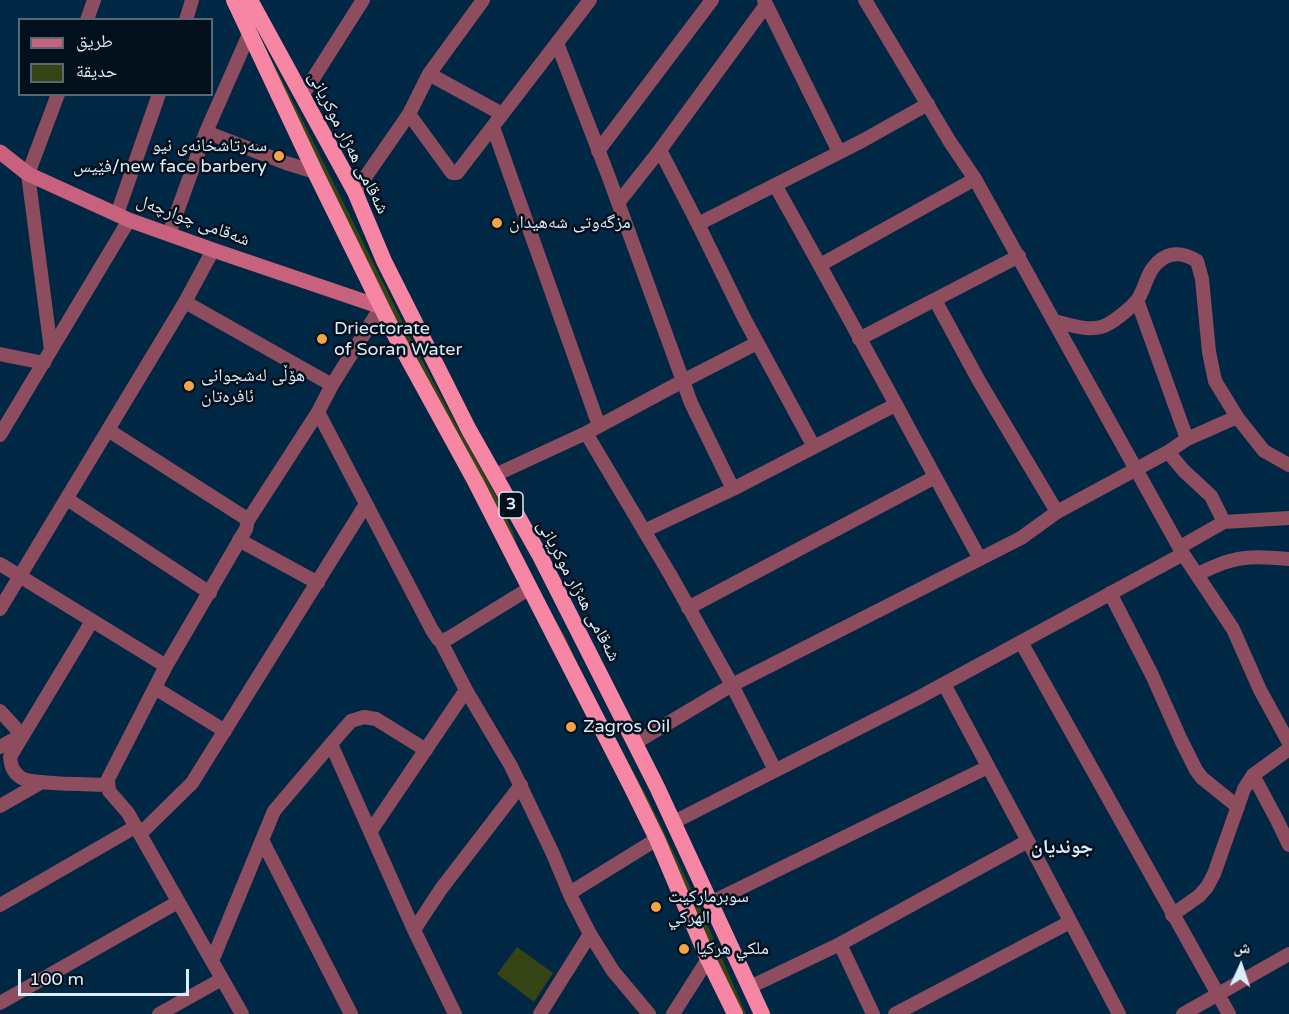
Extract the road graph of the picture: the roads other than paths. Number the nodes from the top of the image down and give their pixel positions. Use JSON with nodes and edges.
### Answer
{"nodes":[{"id":1,"x":94,"y":0,"type":"edge"},
{"id":2,"x":192,"y":0,"type":"edge"},
{"id":3,"x":234,"y":0,"type":"edge"},
{"id":4,"x":250,"y":0,"type":"edge"},
{"id":5,"x":363,"y":0,"type":"edge"},
{"id":6,"x":483,"y":0,"type":"edge"},
{"id":7,"x":591,"y":0,"type":"edge"},
{"id":8,"x":712,"y":0,"type":"edge"},
{"id":9,"x":865,"y":0,"type":"edge"},
{"id":10,"x":765,"y":2,"type":"edge"},
{"id":11,"x":88,"y":18,"type":"edge"},
{"id":12,"x":187,"y":18,"type":"edge"},
{"id":13,"x":250,"y":32,"type":"junction"},
{"id":14,"x":557,"y":43,"type":"junction"},
{"id":15,"x":429,"y":74,"type":"junction"},
{"id":16,"x":57,"y":96,"type":"edge"},
{"id":17,"x":158,"y":96,"type":"edge"},
{"id":18,"x":303,"y":96,"type":"junction"},
{"id":19,"x":928,"y":104,"type":"junction"},
{"id":20,"x":409,"y":114,"type":"junction"},
{"id":21,"x":502,"y":114,"type":"junction"},
{"id":22,"x":493,"y":127,"type":"junction"},
{"id":23,"x":206,"y":132,"type":"junction"},
{"id":24,"x":660,"y":150,"type":"junction"},
{"id":25,"x":598,"y":151,"type":"junction"},
{"id":26,"x":0,"y":152,"type":"edge"},
{"id":27,"x":839,"y":152,"type":"junction"},
{"id":28,"x":315,"y":172,"type":"junction"},
{"id":29,"x":28,"y":174,"type":"junction"},
{"id":30,"x":975,"y":179,"type":"junction"},
{"id":31,"x":775,"y":185,"type":"junction"},
{"id":32,"x":355,"y":192,"type":"junction"},
{"id":33,"x":618,"y":203,"type":"junction"},
{"id":34,"x":123,"y":217,"type":"junction"},
{"id":35,"x":698,"y":224,"type":"junction"},
{"id":36,"x":169,"y":234,"type":"junction"},
{"id":37,"x":213,"y":250,"type":"junction"},
{"id":38,"x":1019,"y":256,"type":"junction"},
{"id":39,"x":820,"y":265,"type":"junction"},
{"id":40,"x":935,"y":300,"type":"junction"},
{"id":41,"x":1137,"y":300,"type":"junction"},
{"id":42,"x":185,"y":302,"type":"junction"},
{"id":43,"x":381,"y":307,"type":"junction"},
{"id":44,"x":1054,"y":321,"type":"junction"},
{"id":45,"x":860,"y":339,"type":"junction"},
{"id":46,"x":757,"y":343,"type":"junction"},
{"id":47,"x":0,"y":354,"type":"edge"},
{"id":48,"x":48,"y":356,"type":"junction"},
{"id":49,"x":683,"y":381,"type":"junction"},
{"id":50,"x":332,"y":385,"type":"junction"},
{"id":51,"x":896,"y":405,"type":"junction"},
{"id":52,"x":318,"y":412,"type":"junction"},
{"id":53,"x":1237,"y":417,"type":"junction"},
{"id":54,"x":599,"y":426,"type":"junction"},
{"id":55,"x":108,"y":430,"type":"junction"},
{"id":56,"x":586,"y":433,"type":"junction"},
{"id":57,"x":0,"y":435,"type":"edge"},
{"id":58,"x":1187,"y":439,"type":"junction"},
{"id":59,"x":814,"y":447,"type":"junction"},
{"id":60,"x":1168,"y":452,"type":"junction"},
{"id":61,"x":1289,"y":465,"type":"edge"},
{"id":62,"x":1136,"y":469,"type":"junction"},
{"id":63,"x":495,"y":475,"type":"junction"},
{"id":64,"x":935,"y":477,"type":"junction"},
{"id":65,"x":733,"y":489,"type":"junction"},
{"id":66,"x":67,"y":499,"type":"junction"},
{"id":67,"x":366,"y":504,"type":"junction"},
{"id":68,"x":1058,"y":512,"type":"junction"},
{"id":69,"x":1289,"y":518,"type":"edge"},
{"id":70,"x":247,"y":522,"type":"junction"},
{"id":71,"x":1224,"y":522,"type":"junction"},
{"id":72,"x":645,"y":531,"type":"junction"},
{"id":73,"x":239,"y":540,"type":"junction"},
{"id":74,"x":1182,"y":550,"type":"junction"},
{"id":75,"x":539,"y":554,"type":"junction"},
{"id":76,"x":980,"y":559,"type":"junction"},
{"id":77,"x":1289,"y":559,"type":"edge"},
{"id":78,"x":0,"y":564,"type":"edge"},
{"id":79,"x":519,"y":566,"type":"junction"},
{"id":80,"x":1197,"y":574,"type":"junction"},
{"id":81,"x":20,"y":577,"type":"junction"},
{"id":82,"x":318,"y":583,"type":"junction"},
{"id":83,"x":530,"y":588,"type":"junction"},
{"id":84,"x":210,"y":593,"type":"junction"},
{"id":85,"x":1110,"y":593,"type":"junction"},
{"id":86,"x":688,"y":608,"type":"junction"},
{"id":87,"x":0,"y":609,"type":"edge"},
{"id":88,"x":92,"y":621,"type":"junction"},
{"id":89,"x":441,"y":640,"type":"junction"},
{"id":90,"x":1021,"y":642,"type":"junction"},
{"id":91,"x":166,"y":666,"type":"junction"},
{"id":92,"x":944,"y":684,"type":"junction"},
{"id":93,"x":732,"y":686,"type":"junction"},
{"id":94,"x":155,"y":688,"type":"junction"},
{"id":95,"x":466,"y":690,"type":"junction"},
{"id":96,"x":0,"y":711,"type":"edge"},
{"id":97,"x":225,"y":730,"type":"junction"},
{"id":98,"x":22,"y":735,"type":"junction"},
{"id":99,"x":635,"y":743,"type":"junction"},
{"id":100,"x":1289,"y":743,"type":"edge"},
{"id":101,"x":331,"y":744,"type":"junction"},
{"id":102,"x":0,"y":747,"type":"edge"},
{"id":103,"x":1289,"y":749,"type":"edge"},
{"id":104,"x":426,"y":750,"type":"junction"},
{"id":105,"x":988,"y":767,"type":"junction"},
{"id":106,"x":775,"y":770,"type":"junction"},
{"id":107,"x":1252,"y":775,"type":"junction"},
{"id":108,"x":42,"y":782,"type":"junction"},
{"id":109,"x":108,"y":785,"type":"junction"},
{"id":110,"x":521,"y":786,"type":"junction"},
{"id":111,"x":0,"y":806,"type":"edge"},
{"id":112,"x":1238,"y":807,"type":"junction"},
{"id":113,"x":674,"y":822,"type":"junction"},
{"id":114,"x":137,"y":831,"type":"junction"},
{"id":115,"x":370,"y":832,"type":"junction"},
{"id":116,"x":657,"y":839,"type":"junction"},
{"id":117,"x":262,"y":840,"type":"junction"},
{"id":118,"x":1028,"y":841,"type":"junction"},
{"id":119,"x":1289,"y":845,"type":"edge"},
{"id":120,"x":571,"y":897,"type":"junction"},
{"id":121,"x":178,"y":902,"type":"junction"},
{"id":122,"x":710,"y":903,"type":"junction"},
{"id":123,"x":0,"y":905,"type":"edge"},
{"id":124,"x":1172,"y":915,"type":"junction"},
{"id":125,"x":1070,"y":922,"type":"junction"},
{"id":126,"x":414,"y":930,"type":"junction"},
{"id":127,"x":590,"y":934,"type":"junction"},
{"id":128,"x":840,"y":944,"type":"junction"},
{"id":129,"x":1289,"y":954,"type":"edge"},
{"id":130,"x":708,"y":959,"type":"junction"},
{"id":131,"x":212,"y":961,"type":"junction"},
{"id":132,"x":222,"y":979,"type":"junction"},
{"id":133,"x":750,"y":987,"type":"junction"},
{"id":134,"x":1218,"y":994,"type":"junction"},
{"id":135,"x":0,"y":1003,"type":"edge"},
{"id":136,"x":159,"y":1014,"type":"edge"},
{"id":137,"x":242,"y":1014,"type":"edge"},
{"id":138,"x":351,"y":1014,"type":"edge"},
{"id":139,"x":455,"y":1014,"type":"edge"},
{"id":140,"x":540,"y":1014,"type":"edge"},
{"id":141,"x":649,"y":1014,"type":"edge"},
{"id":142,"x":673,"y":1014,"type":"edge"},
{"id":143,"x":735,"y":1014,"type":"edge"},
{"id":144,"x":762,"y":1014,"type":"edge"},
{"id":145,"x":873,"y":1014,"type":"edge"},
{"id":146,"x":896,"y":1014,"type":"edge"},
{"id":147,"x":1119,"y":1014,"type":"edge"},
{"id":148,"x":1183,"y":1014,"type":"edge"},
{"id":149,"x":1229,"y":1014,"type":"edge"}],
"edges":[{"from":1,"to":11,"type":"street"},
{"from":2,"to":12,"type":"street"},
{"from":3,"to":13,"type":"highway","number":"3"},
{"from":4,"to":18,"type":"highway","name":"شەقامی ھەژار موکریانی","number":"3"},
{"from":5,"to":18,"type":"street"},
{"from":6,"to":15,"type":"street"},
{"from":7,"to":14,"type":"street"},
{"from":8,"to":25,"type":"street"},
{"from":9,"to":19,"type":"street"},
{"from":10,"to":24,"type":"street"},
{"from":10,"to":27,"type":"street"},
{"from":13,"to":23,"type":"street"},
{"from":13,"to":28,"type":"highway","number":"3"},
{"from":14,"to":21,"type":"street"},
{"from":14,"to":25,"type":"street"},
{"from":15,"to":20,"type":"street"},
{"from":15,"to":21,"type":"street"},
{"from":16,"to":29,"type":"street"},
{"from":17,"to":34,"type":"street"},
{"from":18,"to":32,"type":"highway","name":"شەقامی ھەژار موکریانی","number":"3"},
{"from":19,"to":27,"type":"street"},
{"from":19,"to":30,"type":"street"},
{"from":20,"to":22,"type":"street"},
{"from":20,"to":32,"type":"street"},
{"from":21,"to":22,"type":"street"},
{"from":22,"to":54,"type":"street"},
{"from":23,"to":28,"type":"street"},
{"from":23,"to":36,"type":"street"},
{"from":24,"to":33,"type":"street"},
{"from":24,"to":35,"type":"street"},
{"from":25,"to":33,"type":"street"},
{"from":26,"to":29,"type":"main road","name":"شەقامی چوارچەل"},
{"from":27,"to":31,"type":"street"},
{"from":28,"to":43,"type":"highway","number":"3"},
{"from":29,"to":34,"type":"main road","name":"شەقامی چوارچەل"},
{"from":29,"to":48,"type":"street"},
{"from":30,"to":38,"type":"street"},
{"from":30,"to":39,"type":"street"},
{"from":31,"to":35,"type":"street"},
{"from":31,"to":39,"type":"street"},
{"from":32,"to":63,"type":"highway","name":"شەقامی ھەژار موکریانی","number":"3"},
{"from":33,"to":49,"type":"street"},
{"from":34,"to":36,"type":"main road","name":"شەقامی چوارچەل"},
{"from":34,"to":48,"type":"street"},
{"from":35,"to":46,"type":"street"},
{"from":36,"to":37,"type":"main road","name":"شەقامی چوارچەل"},
{"from":37,"to":42,"type":"street"},
{"from":37,"to":43,"type":"main road","name":"شەقامی چوارچەل"},
{"from":38,"to":40,"type":"street"},
{"from":38,"to":44,"type":"street"},
{"from":39,"to":45,"type":"street"},
{"from":40,"to":45,"type":"street"},
{"from":40,"to":68,"type":"street"},
{"from":41,"to":44,"type":"street"},
{"from":41,"to":53,"type":"street"},
{"from":41,"to":58,"type":"street"},
{"from":42,"to":50,"type":"street"},
{"from":42,"to":55,"type":"street"},
{"from":43,"to":50,"type":"street"},
{"from":43,"to":79,"type":"highway","number":"3"},
{"from":44,"to":62,"type":"street"},
{"from":45,"to":51,"type":"street"},
{"from":46,"to":49,"type":"street"},
{"from":46,"to":59,"type":"street"},
{"from":47,"to":48,"type":"street"},
{"from":48,"to":57,"type":"street"},
{"from":49,"to":54,"type":"street"},
{"from":49,"to":65,"type":"street"},
{"from":50,"to":52,"type":"street"},
{"from":51,"to":59,"type":"street"},
{"from":51,"to":64,"type":"street"},
{"from":52,"to":67,"type":"street"},
{"from":52,"to":70,"type":"street"},
{"from":53,"to":58,"type":"street"},
{"from":53,"to":61,"type":"street"},
{"from":54,"to":56,"type":"street"},
{"from":55,"to":66,"type":"street"},
{"from":55,"to":70,"type":"street"},
{"from":56,"to":63,"type":"street"},
{"from":56,"to":72,"type":"street"},
{"from":58,"to":60,"type":"street"},
{"from":59,"to":65,"type":"street"},
{"from":60,"to":62,"type":"street"},
{"from":60,"to":71,"type":"street"},
{"from":62,"to":68,"type":"street"},
{"from":62,"to":74,"type":"street"},
{"from":63,"to":75,"type":"highway","name":"شەقامی ھەژار موکریانی","number":"3"},
{"from":64,"to":76,"type":"street"},
{"from":64,"to":86,"type":"street"},
{"from":65,"to":72,"type":"street"},
{"from":66,"to":81,"type":"street"},
{"from":66,"to":84,"type":"street"},
{"from":67,"to":82,"type":"street"},
{"from":67,"to":89,"type":"street"},
{"from":68,"to":76,"type":"street"},
{"from":69,"to":71,"type":"street"},
{"from":70,"to":73,"type":"street"},
{"from":71,"to":74,"type":"street"},
{"from":72,"to":86,"type":"street"},
{"from":73,"to":82,"type":"street"},
{"from":73,"to":84,"type":"street"},
{"from":74,"to":80,"type":"street"},
{"from":74,"to":85,"type":"street"},
{"from":75,"to":79,"type":"highway"},
{"from":75,"to":99,"type":"highway","name":"شەقامی ھەژار موکریانی","number":"3"},
{"from":76,"to":93,"type":"street"},
{"from":77,"to":80,"type":"street"},
{"from":78,"to":81,"type":"street"},
{"from":79,"to":83,"type":"highway","number":"3"},
{"from":80,"to":100,"type":"street"},
{"from":81,"to":87,"type":"street"},
{"from":81,"to":88,"type":"street"},
{"from":82,"to":97,"type":"street"},
{"from":83,"to":89,"type":"street"},
{"from":83,"to":116,"type":"highway","number":"3"},
{"from":84,"to":91,"type":"street"},
{"from":85,"to":90,"type":"street"},
{"from":85,"to":112,"type":"street"},
{"from":86,"to":93,"type":"street"},
{"from":88,"to":91,"type":"street"},
{"from":88,"to":98,"type":"street"},
{"from":89,"to":95,"type":"street"},
{"from":90,"to":92,"type":"street"},
{"from":90,"to":124,"type":"street"},
{"from":91,"to":94,"type":"street"},
{"from":92,"to":105,"type":"street"},
{"from":92,"to":106,"type":"street"},
{"from":93,"to":99,"type":"street"},
{"from":93,"to":106,"type":"street"},
{"from":94,"to":97,"type":"street"},
{"from":94,"to":109,"type":"street"},
{"from":95,"to":104,"type":"street"},
{"from":95,"to":110,"type":"street"},
{"from":96,"to":98,"type":"street"},
{"from":97,"to":114,"type":"street"},
{"from":98,"to":102,"type":"street"},
{"from":98,"to":108,"type":"street"},
{"from":99,"to":113,"type":"highway","name":"شەقامی ھەژار موکریانی","number":"3"},
{"from":101,"to":104,"type":"street"},
{"from":101,"to":115,"type":"street"},
{"from":101,"to":117,"type":"street"},
{"from":103,"to":107,"type":"street"},
{"from":104,"to":115,"type":"street"},
{"from":105,"to":118,"type":"street"},
{"from":105,"to":122,"type":"street"},
{"from":106,"to":113,"type":"street"},
{"from":107,"to":112,"type":"street"},
{"from":107,"to":119,"type":"street"},
{"from":108,"to":109,"type":"street"},
{"from":108,"to":111,"type":"street"},
{"from":109,"to":114,"type":"street"},
{"from":110,"to":120,"type":"street"},
{"from":110,"to":126,"type":"street"},
{"from":112,"to":124,"type":"street"},
{"from":113,"to":122,"type":"highway","name":"شەقامی ھەژار موکریانی","number":"3"},
{"from":114,"to":121,"type":"street"},
{"from":114,"to":123,"type":"street"},
{"from":115,"to":126,"type":"street"},
{"from":116,"to":120,"type":"street"},
{"from":116,"to":130,"type":"highway","number":"3"},
{"from":117,"to":131,"type":"street"},
{"from":117,"to":138,"type":"street"},
{"from":118,"to":125,"type":"street"},
{"from":118,"to":128,"type":"street"},
{"from":120,"to":127,"type":"street"},
{"from":121,"to":131,"type":"street"},
{"from":121,"to":135,"type":"street"},
{"from":122,"to":133,"type":"highway","name":"شەقامی ھەژار موکریانی","number":"3"},
{"from":124,"to":134,"type":"street"},
{"from":125,"to":146,"type":"street"},
{"from":125,"to":147,"type":"street"},
{"from":126,"to":139,"type":"street"},
{"from":127,"to":140,"type":"street"},
{"from":127,"to":141,"type":"street"},
{"from":128,"to":133,"type":"street"},
{"from":128,"to":145,"type":"street"},
{"from":129,"to":134,"type":"street"},
{"from":130,"to":142,"type":"street"},
{"from":130,"to":143,"type":"highway","number":"3"},
{"from":131,"to":132,"type":"street"},
{"from":132,"to":136,"type":"street"},
{"from":132,"to":137,"type":"street"},
{"from":133,"to":144,"type":"highway","name":"شەقامی ھەژار موکریانی","number":"3"},
{"from":134,"to":148,"type":"street"},
{"from":134,"to":149,"type":"street"}]}
